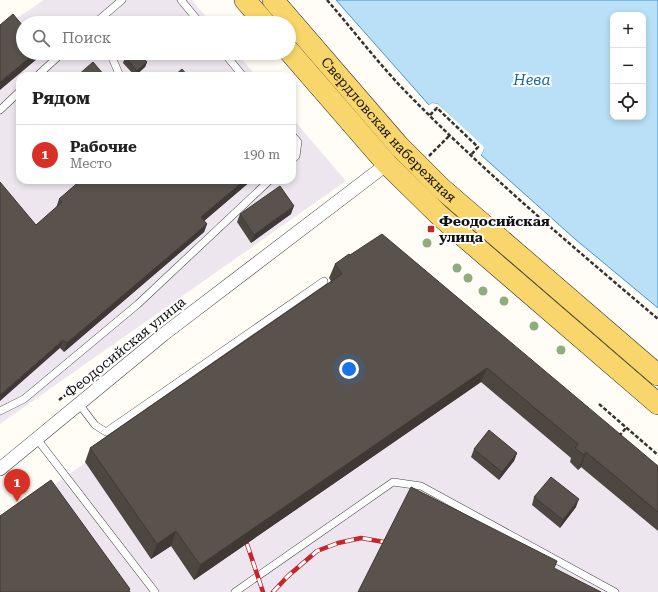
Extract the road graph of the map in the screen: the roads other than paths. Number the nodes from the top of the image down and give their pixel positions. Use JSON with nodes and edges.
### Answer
{"nodes":[{"id":1,"x":122,"y":0,"type":"edge"},
{"id":2,"x":181,"y":0,"type":"edge"},
{"id":3,"x":245,"y":0,"type":"edge"},
{"id":4,"x":273,"y":0,"type":"edge"},
{"id":5,"x":104,"y":16,"type":"edge"},
{"id":6,"x":194,"y":16,"type":"edge"},
{"id":7,"x":259,"y":16,"type":"edge"},
{"id":8,"x":287,"y":16,"type":"edge"},
{"id":9,"x":296,"y":27,"type":"edge"},
{"id":10,"x":296,"y":59,"type":"edge"},
{"id":11,"x":54,"y":60,"type":"edge"},
{"id":12,"x":113,"y":60,"type":"edge"},
{"id":13,"x":230,"y":60,"type":"edge"},
{"id":14,"x":41,"y":72,"type":"edge"},
{"id":15,"x":118,"y":72,"type":"edge"},
{"id":16,"x":240,"y":72,"type":"edge"},
{"id":17,"x":16,"y":95,"type":"edge"},
{"id":18,"x":0,"y":110,"type":"edge"},
{"id":19,"x":296,"y":139,"type":"edge"},
{"id":20,"x":296,"y":156,"type":"edge"},
{"id":21,"x":387,"y":164,"type":"junction"},
{"id":22,"x":266,"y":184,"type":"edge"},
{"id":23,"x":324,"y":282,"type":"dead end"},
{"id":24,"x":658,"y":375,"type":"edge"},
{"id":25,"x":79,"y":404,"type":"junction"},
{"id":26,"x":658,"y":404,"type":"edge"},
{"id":27,"x":0,"y":412,"type":"edge"},
{"id":28,"x":37,"y":439,"type":"junction"},
{"id":29,"x":0,"y":469,"type":"edge"},
{"id":30,"x":155,"y":592,"type":"edge"},
{"id":31,"x":235,"y":592,"type":"edge"},
{"id":32,"x":615,"y":592,"type":"edge"}],
"edges":[{"from":1,"to":5,"type":"lane"},
{"from":2,"to":6,"type":"lane"},
{"from":3,"to":7,"type":"main road"},
{"from":4,"to":8,"type":"main road","name":"Свердловская набережная"},
{"from":9,"to":24,"type":"main road","name":"Свердловская набережная"},
{"from":10,"to":21,"type":"main road","name":"Свердловская набережная"},
{"from":11,"to":14,"type":"lane"},
{"from":12,"to":15,"type":"lane"},
{"from":13,"to":16,"type":"lane"},
{"from":17,"to":18,"type":"lane"},
{"from":19,"to":20,"type":"lane"},
{"from":21,"to":25,"type":"street","name":"Феодосийская улица"},
{"from":21,"to":26,"type":"main road","name":"Свердловская набережная"},
{"from":22,"to":27,"type":"lane"},
{"from":23,"to":25,"type":"lane"},
{"from":25,"to":28,"type":"street","name":"Феодосийская улица"},
{"from":28,"to":29,"type":"street","name":"Феодосийская улица"},
{"from":28,"to":30,"type":"lane"},
{"from":31,"to":32,"type":"lane"}]}
